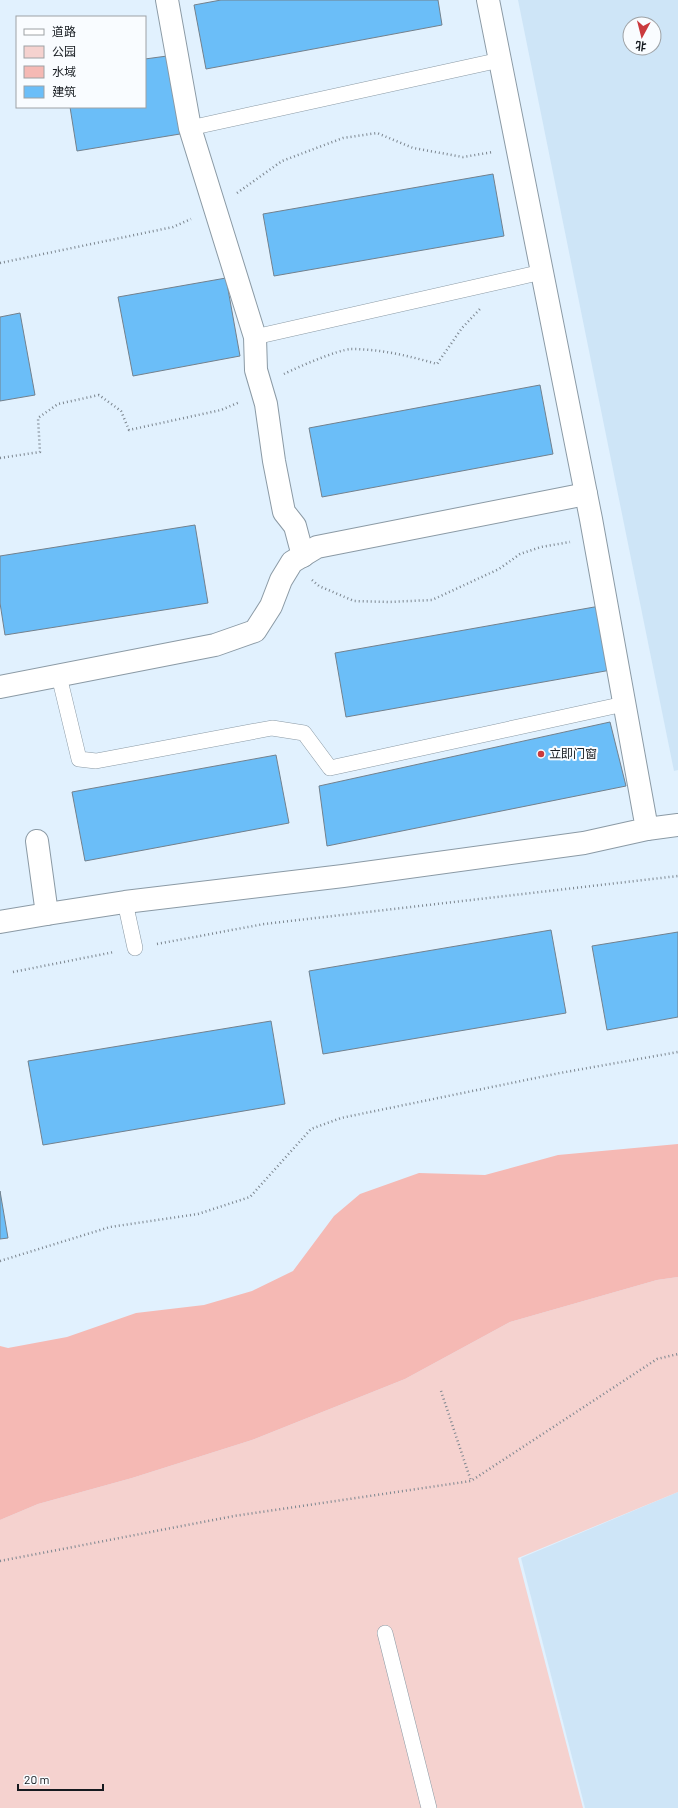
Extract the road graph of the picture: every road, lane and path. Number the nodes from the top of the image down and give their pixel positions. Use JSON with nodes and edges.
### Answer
{"nodes":[{"id":1,"x":167,"y":0,"type":"edge"},
{"id":2,"x":488,"y":0,"type":"edge"},
{"id":3,"x":500,"y":60,"type":"junction"},
{"id":4,"x":190,"y":128,"type":"junction"},
{"id":5,"x":517,"y":148,"type":"junction"},
{"id":6,"x":214,"y":207,"type":"junction"},
{"id":7,"x":0,"y":263,"type":"edge"},
{"id":8,"x":542,"y":272,"type":"junction"},
{"id":9,"x":255,"y":337,"type":"junction"},
{"id":10,"x":586,"y":494,"type":"junction"},
{"id":11,"x":594,"y":538,"type":"junction"},
{"id":12,"x":298,"y":559,"type":"junction"},
{"id":13,"x":59,"y":676,"type":"junction"},
{"id":14,"x":0,"y":687,"type":"edge"},
{"id":15,"x":624,"y":704,"type":"junction"},
{"id":16,"x":678,"y":825,"type":"edge"},
{"id":17,"x":647,"y":829,"type":"junction"},
{"id":18,"x":37,"y":840,"type":"dead end"},
{"id":19,"x":678,"y":876,"type":"edge"},
{"id":20,"x":126,"y":902,"type":"junction"},
{"id":21,"x":47,"y":914,"type":"junction"},
{"id":22,"x":0,"y":922,"type":"edge"},
{"id":23,"x":135,"y":948,"type":"junction"},
{"id":24,"x":13,"y":972,"type":"dead end"},
{"id":25,"x":678,"y":1052,"type":"edge"},
{"id":26,"x":0,"y":1261,"type":"edge"},
{"id":27,"x":678,"y":1354,"type":"edge"},
{"id":28,"x":441,"y":1391,"type":"dead end"},
{"id":29,"x":471,"y":1481,"type":"junction"},
{"id":30,"x":0,"y":1561,"type":"edge"},
{"id":31,"x":385,"y":1633,"type":"dead end"},
{"id":32,"x":429,"y":1808,"type":"edge"}],
"edges":[{"from":1,"to":4,"type":"street"},
{"from":2,"to":3,"type":"street"},
{"from":3,"to":4,"type":"lane"},
{"from":3,"to":5,"type":"street"},
{"from":4,"to":6,"type":"street"},
{"from":5,"to":6,"type":"path"},
{"from":5,"to":8,"type":"street"},
{"from":6,"to":7,"type":"path"},
{"from":6,"to":9,"type":"street"},
{"from":8,"to":9,"type":"lane"},
{"from":8,"to":10,"type":"street"},
{"from":9,"to":12,"type":"street"},
{"from":10,"to":11,"type":"street"},
{"from":10,"to":12,"type":"street"},
{"from":11,"to":12,"type":"path"},
{"from":11,"to":15,"type":"street"},
{"from":12,"to":13,"type":"street"},
{"from":13,"to":14,"type":"street"},
{"from":13,"to":15,"type":"lane"},
{"from":15,"to":17,"type":"street"},
{"from":16,"to":17,"type":"street"},
{"from":17,"to":20,"type":"street"},
{"from":18,"to":21,"type":"street"},
{"from":19,"to":23,"type":"path"},
{"from":20,"to":21,"type":"street"},
{"from":20,"to":23,"type":"lane"},
{"from":21,"to":22,"type":"street"},
{"from":23,"to":24,"type":"path"},
{"from":25,"to":26,"type":"path"},
{"from":27,"to":29,"type":"path"},
{"from":28,"to":29,"type":"path"},
{"from":29,"to":30,"type":"path"},
{"from":31,"to":32,"type":"lane"}]}
